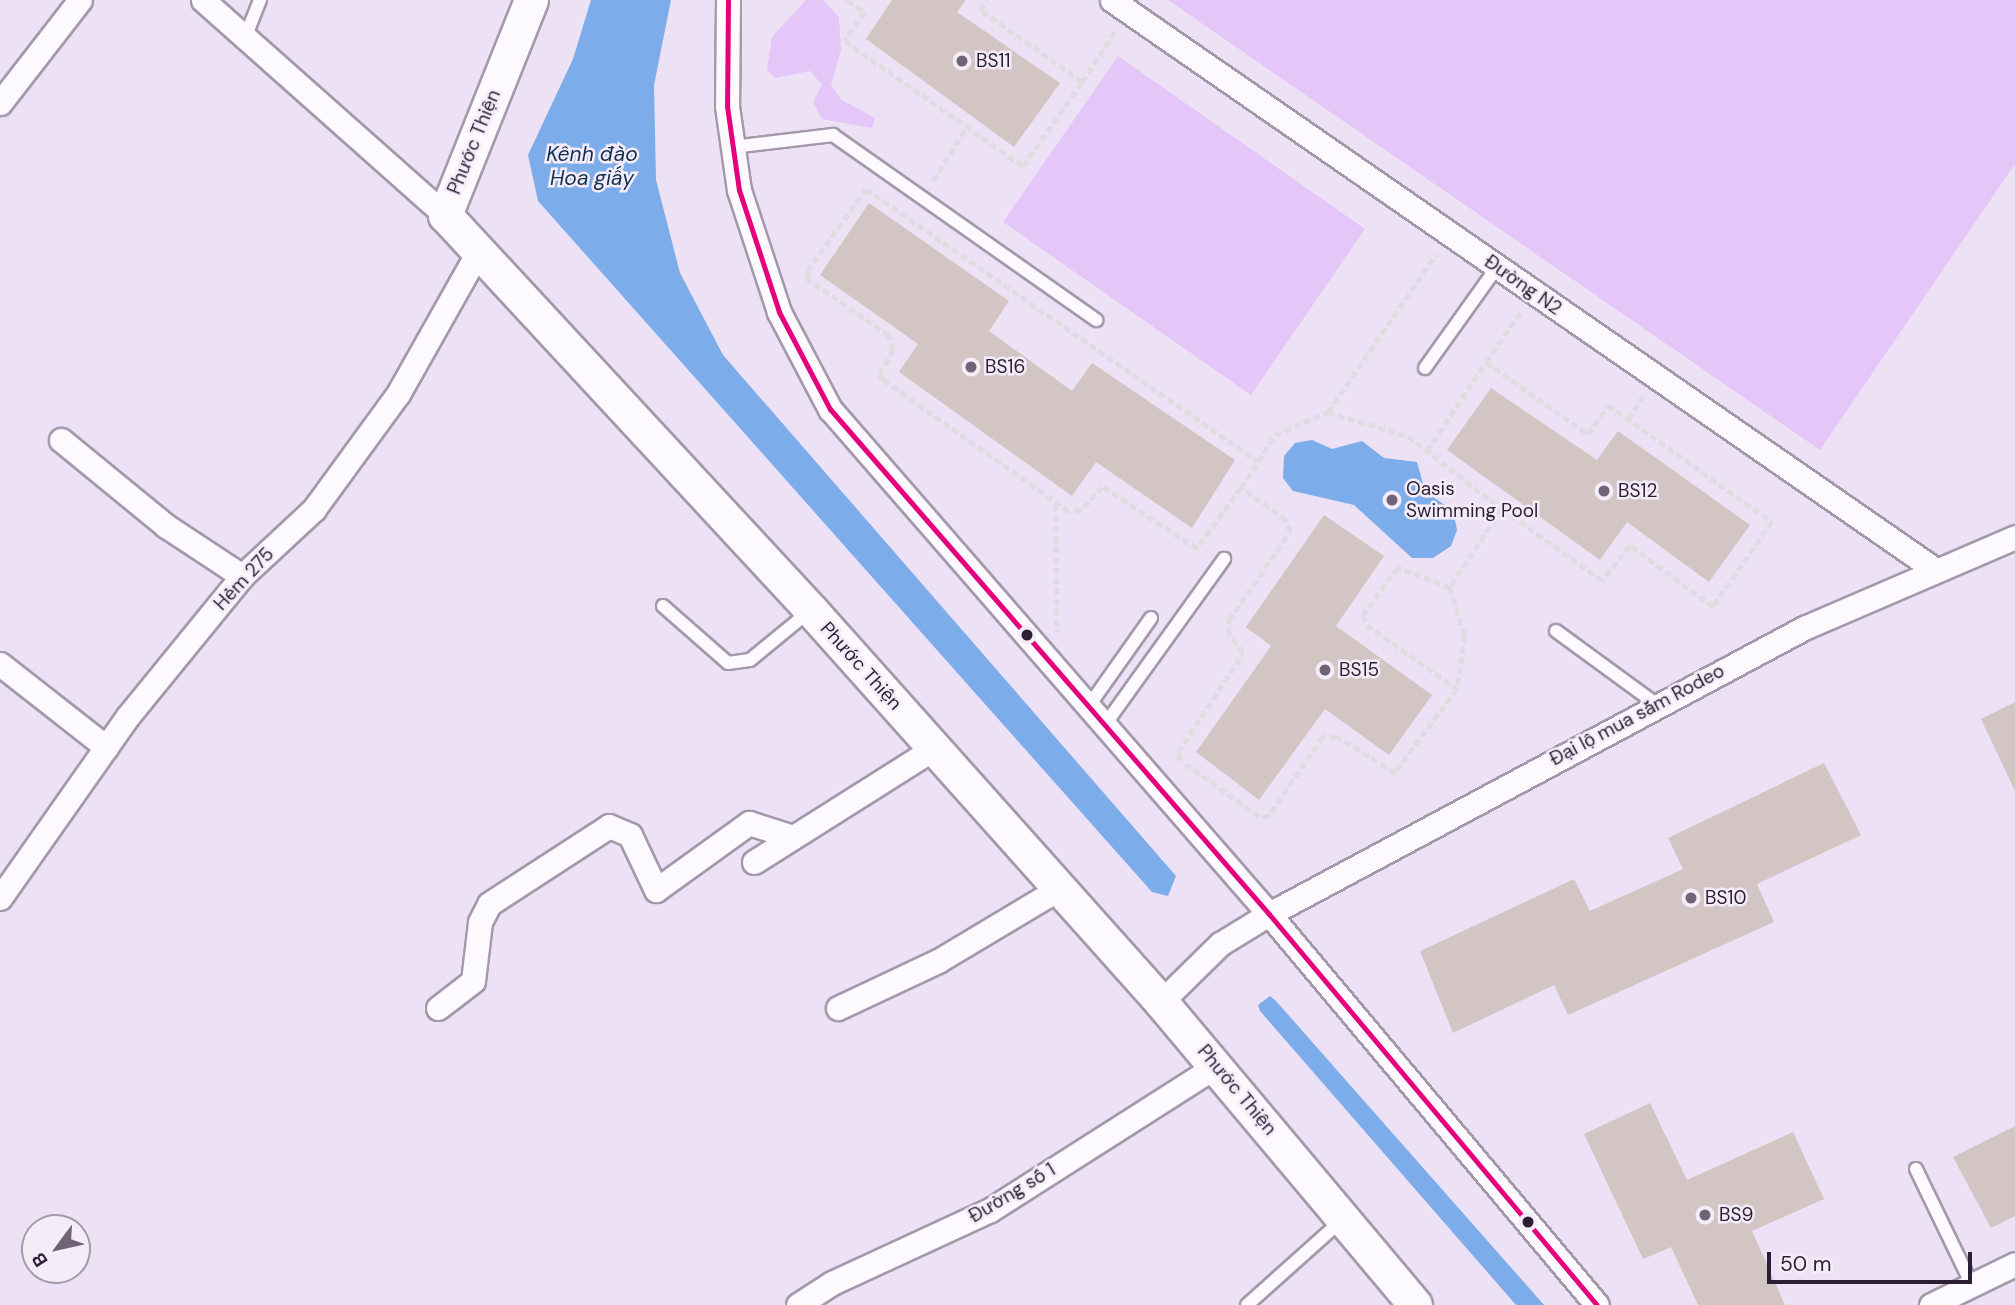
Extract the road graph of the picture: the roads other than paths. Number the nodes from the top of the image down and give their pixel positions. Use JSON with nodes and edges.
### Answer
{"nodes":[{"id":1,"x":80,"y":0,"type":"edge"},
{"id":2,"x":203,"y":0,"type":"edge"},
{"id":3,"x":260,"y":0,"type":"edge"},
{"id":4,"x":531,"y":0,"type":"edge"},
{"id":5,"x":728,"y":0,"type":"edge"},
{"id":6,"x":1120,"y":6,"type":"edge"},
{"id":7,"x":244,"y":38,"type":"junction"},
{"id":8,"x":0,"y":103,"type":"edge"},
{"id":9,"x":732,"y":147,"type":"junction"},
{"id":10,"x":444,"y":215,"type":"junction"},
{"id":11,"x":477,"y":254,"type":"junction"},
{"id":12,"x":1497,"y":267,"type":"junction"},
{"id":13,"x":1096,"y":320,"type":"dead end"},
{"id":14,"x":1425,"y":368,"type":"dead end"},
{"id":15,"x":61,"y":440,"type":"dead end"},
{"id":16,"x":2015,"y":537,"type":"edge"},
{"id":17,"x":1224,"y":559,"type":"dead end"},
{"id":18,"x":1934,"y":569,"type":"junction"},
{"id":19,"x":242,"y":576,"type":"junction"},
{"id":20,"x":663,"y":606,"type":"dead end"},
{"id":21,"x":811,"y":610,"type":"junction"},
{"id":22,"x":1151,"y":618,"type":"dead end"},
{"id":23,"x":1556,"y":631,"type":"dead end"},
{"id":24,"x":0,"y":664,"type":"edge"},
{"id":25,"x":1656,"y":704,"type":"junction"},
{"id":26,"x":1088,"y":707,"type":"junction"},
{"id":27,"x":1104,"y":726,"type":"junction"},
{"id":28,"x":106,"y":747,"type":"junction"},
{"id":29,"x":934,"y":748,"type":"junction"},
{"id":30,"x":793,"y":837,"type":"junction"},
{"id":31,"x":754,"y":862,"type":"dead end"},
{"id":32,"x":1060,"y":888,"type":"junction"},
{"id":33,"x":0,"y":898,"type":"edge"},
{"id":34,"x":1269,"y":914,"type":"junction"},
{"id":35,"x":1161,"y":1002,"type":"junction"},
{"id":36,"x":438,"y":1008,"type":"dead end"},
{"id":37,"x":838,"y":1008,"type":"dead end"},
{"id":38,"x":1217,"y":1065,"type":"junction"},
{"id":39,"x":1916,"y":1169,"type":"dead end"},
{"id":40,"x":1344,"y":1218,"type":"junction"},
{"id":41,"x":2015,"y":1264,"type":"edge"},
{"id":42,"x":1972,"y":1284,"type":"junction"},
{"id":43,"x":798,"y":1305,"type":"edge"},
{"id":44,"x":1247,"y":1305,"type":"edge"},
{"id":45,"x":1415,"y":1305,"type":"edge"},
{"id":46,"x":1597,"y":1305,"type":"edge"},
{"id":47,"x":1931,"y":1305,"type":"edge"}],
"edges":[{"from":1,"to":8,"type":"street"},
{"from":2,"to":7,"type":"street"},
{"from":3,"to":7,"type":"lane"},
{"from":4,"to":10,"type":"street","name":"Phước Thiện"},
{"from":5,"to":9,"type":"street"},
{"from":6,"to":12,"type":"street","name":"Đường N2"},
{"from":7,"to":10,"type":"street"},
{"from":9,"to":13,"type":"lane"},
{"from":9,"to":26,"type":"street"},
{"from":10,"to":11,"type":"street","name":"Phước Thiện"},
{"from":11,"to":19,"type":"street","name":"Hẻm 275"},
{"from":11,"to":21,"type":"street","name":"Phước Thiện"},
{"from":12,"to":14,"type":"lane"},
{"from":12,"to":18,"type":"street","name":"Đường N2"},
{"from":15,"to":19,"type":"street"},
{"from":16,"to":18,"type":"street","name":"Đại lộ mua sắm Rodeo"},
{"from":17,"to":27,"type":"lane"},
{"from":18,"to":25,"type":"street","name":"Đại lộ mua sắm Rodeo"},
{"from":19,"to":28,"type":"street","name":"Hẻm 275"},
{"from":20,"to":21,"type":"lane"},
{"from":21,"to":29,"type":"street","name":"Phước Thiện"},
{"from":22,"to":26,"type":"lane"},
{"from":23,"to":25,"type":"lane"},
{"from":24,"to":28,"type":"street"},
{"from":25,"to":34,"type":"street","name":"Đại lộ mua sắm Rodeo"},
{"from":26,"to":27,"type":"street"},
{"from":27,"to":34,"type":"street"},
{"from":28,"to":33,"type":"street","name":"Hẻm 275"},
{"from":29,"to":30,"type":"street"},
{"from":29,"to":32,"type":"street","name":"Phước Thiện"},
{"from":30,"to":31,"type":"street"},
{"from":30,"to":36,"type":"street"},
{"from":32,"to":35,"type":"street","name":"Phước Thiện"},
{"from":32,"to":37,"type":"street"},
{"from":34,"to":35,"type":"street","name":"Đại lộ mua sắm Rodeo"},
{"from":34,"to":46,"type":"street"},
{"from":35,"to":38,"type":"street","name":"Phước Thiện"},
{"from":38,"to":40,"type":"street","name":"Phước Thiện"},
{"from":38,"to":43,"type":"street","name":"Đường số 1"},
{"from":39,"to":42,"type":"lane"},
{"from":40,"to":44,"type":"lane"},
{"from":40,"to":45,"type":"street","name":"Phước Thiện"},
{"from":41,"to":42,"type":"street"},
{"from":42,"to":47,"type":"street"}]}
